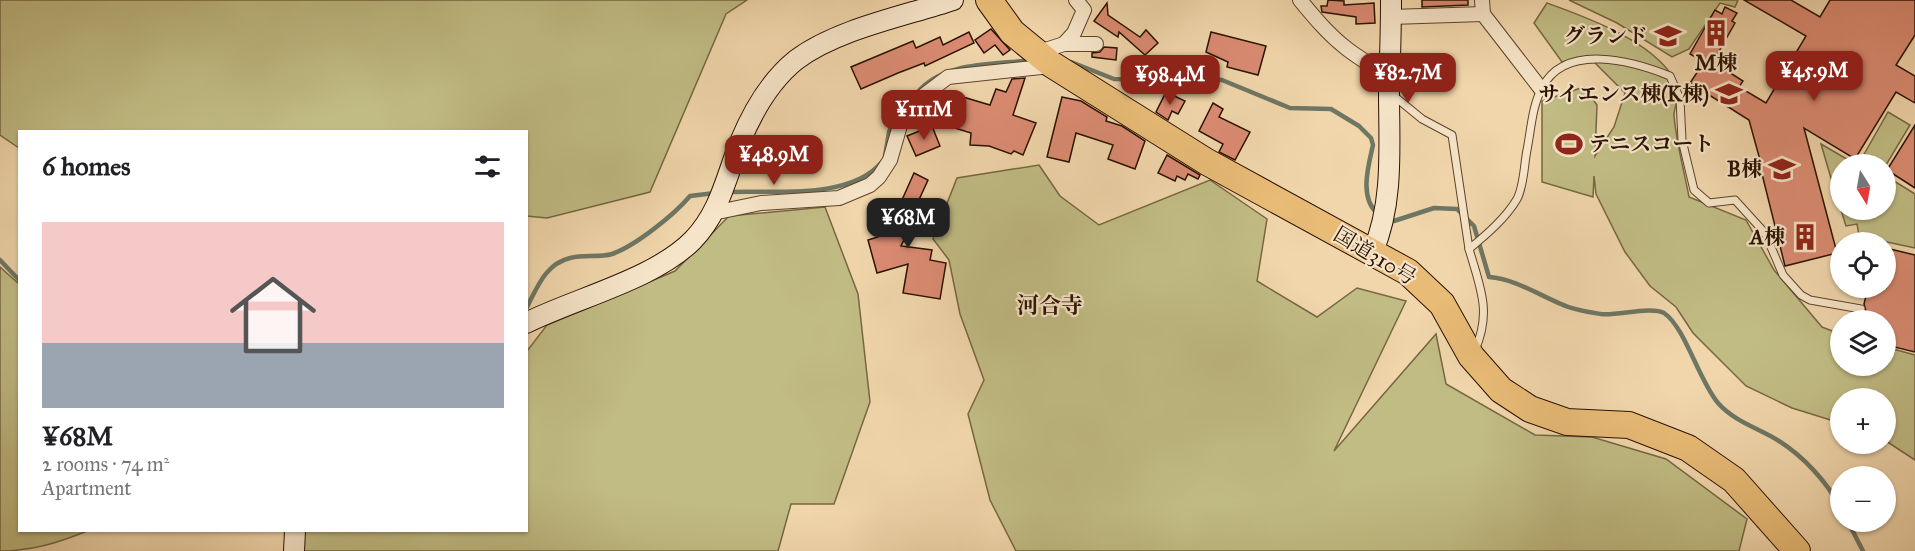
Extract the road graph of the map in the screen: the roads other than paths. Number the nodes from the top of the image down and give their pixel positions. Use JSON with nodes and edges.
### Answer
{"nodes":[{"id":1,"x":953,"y":0,"type":"edge"},
{"id":2,"x":989,"y":0,"type":"edge"},
{"id":3,"x":1076,"y":0,"type":"edge"},
{"id":4,"x":1300,"y":0,"type":"edge"},
{"id":5,"x":1482,"y":7,"type":"edge"},
{"id":6,"x":1391,"y":8,"type":"edge"},
{"id":7,"x":1096,"y":44,"type":"dead end"},
{"id":8,"x":1048,"y":56,"type":"junction"},
{"id":9,"x":1541,"y":89,"type":"junction"},
{"id":10,"x":1389,"y":92,"type":"junction"},
{"id":11,"x":716,"y":208,"type":"junction"},
{"id":12,"x":1377,"y":242,"type":"junction"},
{"id":13,"x":1470,"y":248,"type":"junction"},
{"id":14,"x":1861,"y":309,"type":"dead end"},
{"id":15,"x":531,"y":321,"type":"edge"},
{"id":16,"x":1471,"y":356,"type":"junction"},
{"id":17,"x":295,"y":532,"type":"edge"},
{"id":18,"x":294,"y":551,"type":"edge"},
{"id":19,"x":1797,"y":551,"type":"edge"}],
"edges":[{"from":1,"to":11,"type":"street"},
{"from":2,"to":8,"type":"highway","name":"国道310号"},
{"from":3,"to":8,"type":"street"},
{"from":4,"to":10,"type":"street"},
{"from":5,"to":6,"type":"street"},
{"from":5,"to":9,"type":"street"},
{"from":6,"to":10,"type":"street"},
{"from":7,"to":8,"type":"street"},
{"from":8,"to":11,"type":"street"},
{"from":8,"to":12,"type":"highway","name":"国道310号"},
{"from":9,"to":13,"type":"lane"},
{"from":9,"to":14,"type":"lane"},
{"from":10,"to":12,"type":"street"},
{"from":10,"to":13,"type":"lane"},
{"from":11,"to":15,"type":"street"},
{"from":12,"to":16,"type":"highway","name":"国道310号"},
{"from":13,"to":16,"type":"lane"},
{"from":16,"to":19,"type":"highway","name":"国道310号"},
{"from":17,"to":18,"type":"street"}]}
